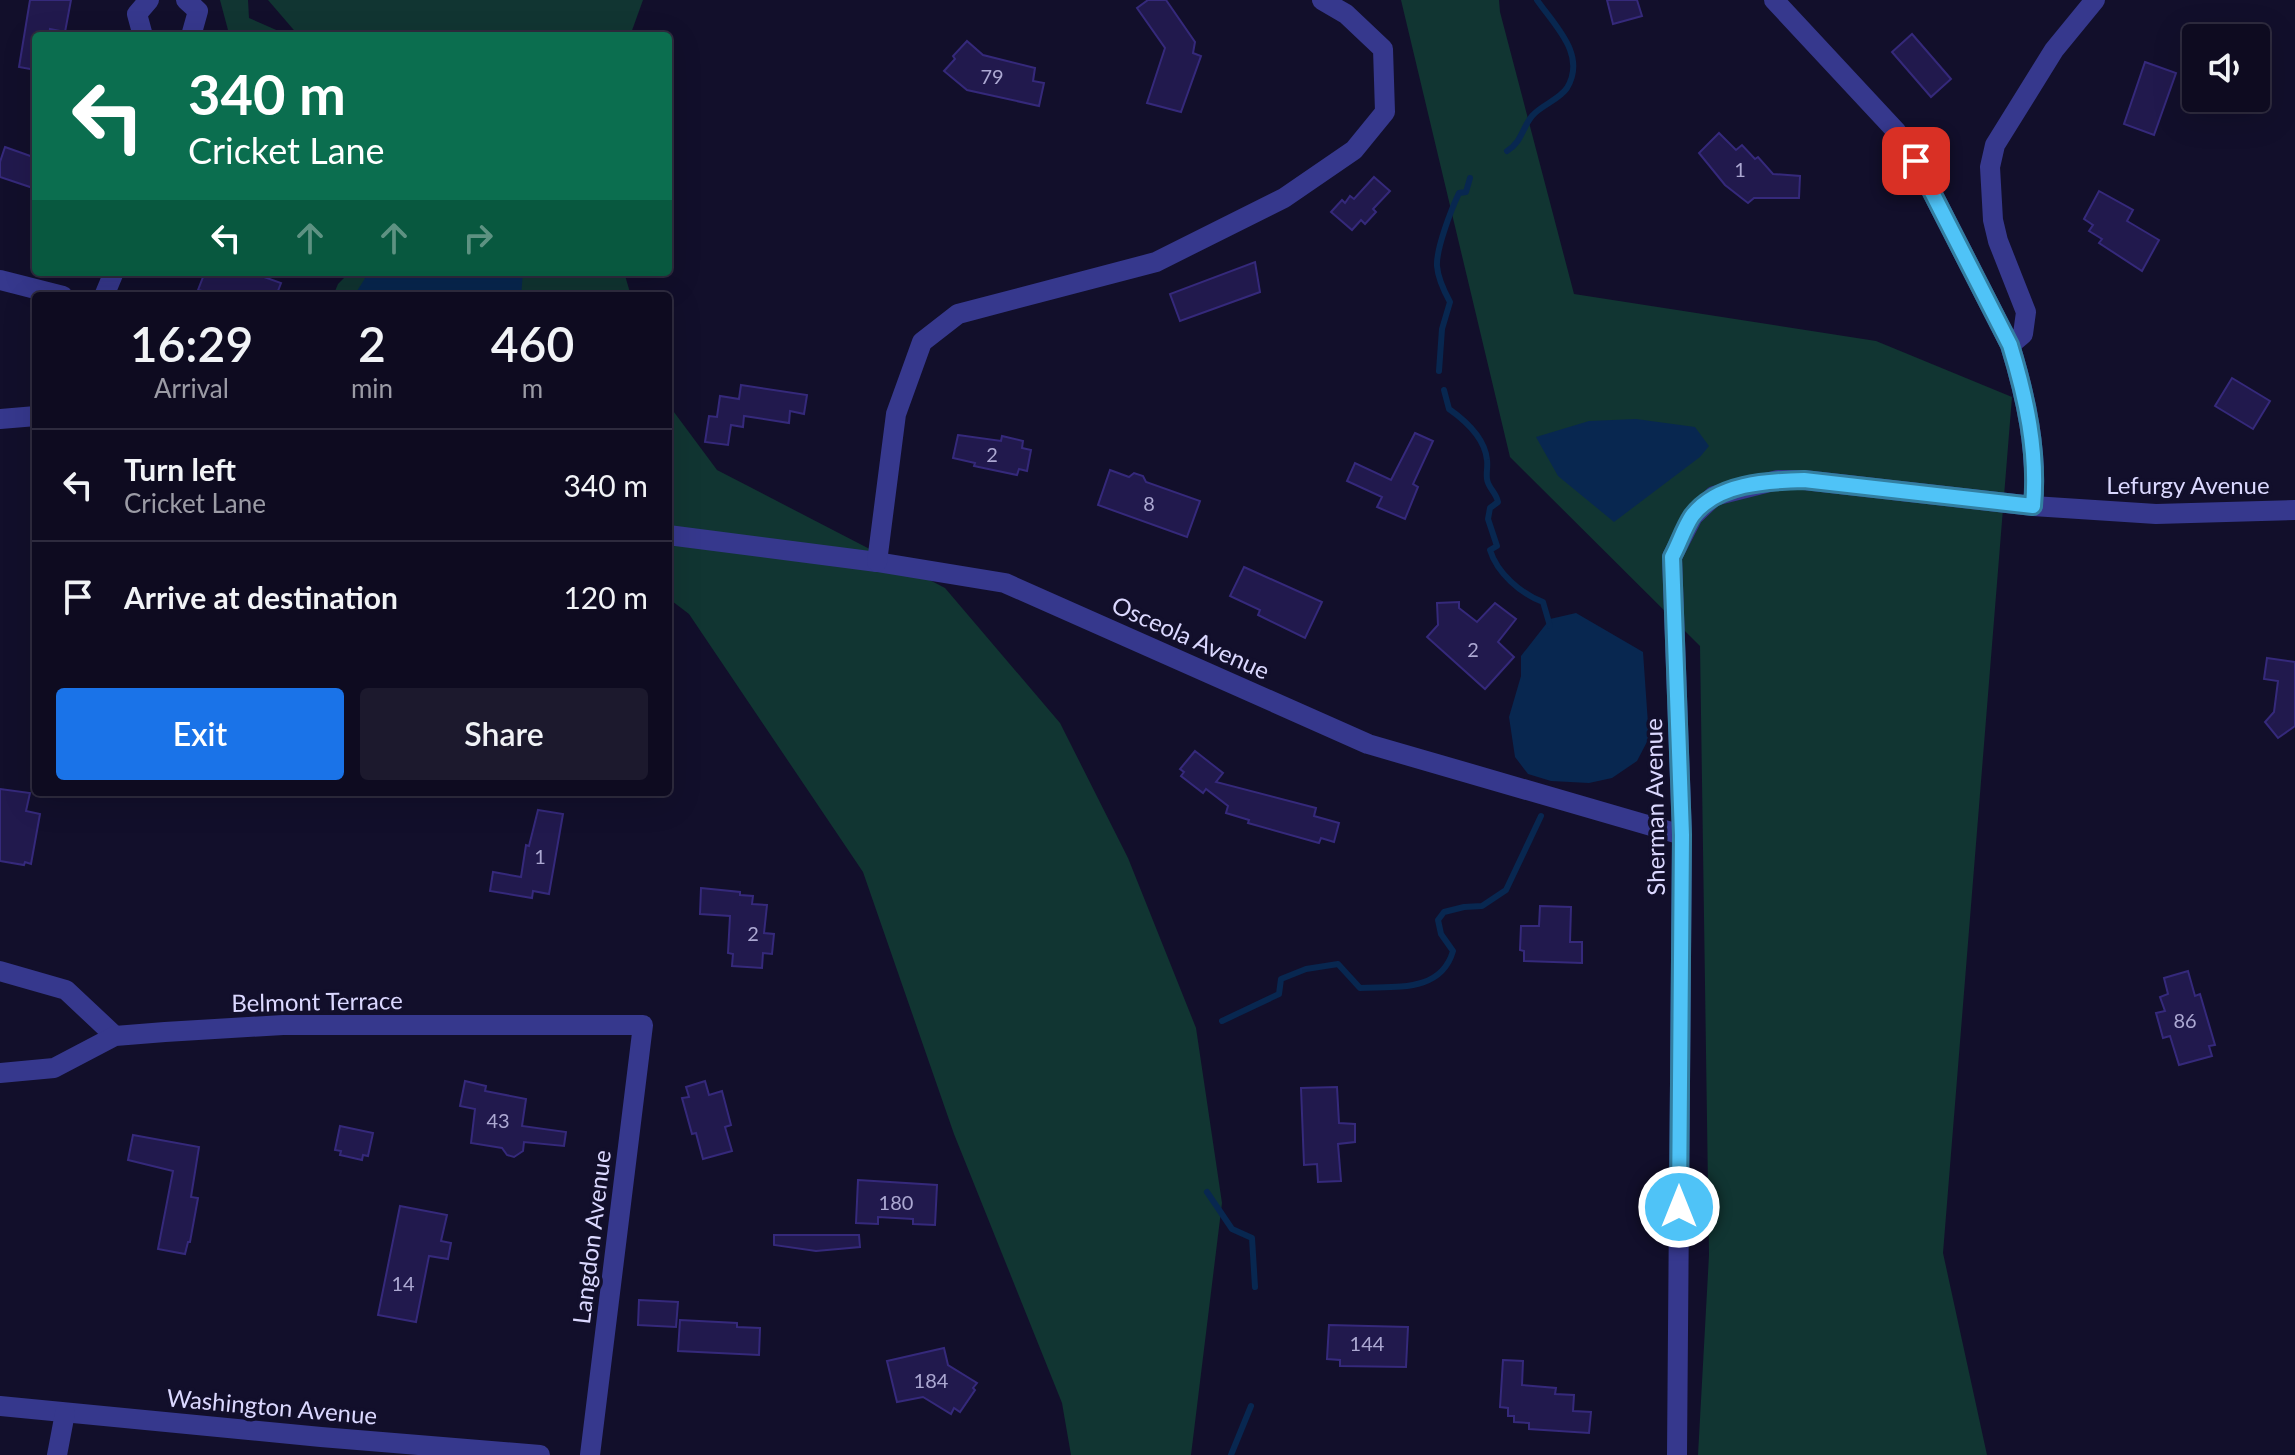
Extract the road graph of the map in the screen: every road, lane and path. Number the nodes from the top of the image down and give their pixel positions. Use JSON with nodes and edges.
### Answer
{"nodes":[{"id":1,"x":149,"y":0,"type":"edge"},
{"id":2,"x":186,"y":0,"type":"edge"},
{"id":3,"x":1322,"y":0,"type":"edge"},
{"id":4,"x":1774,"y":0,"type":"edge"},
{"id":5,"x":2095,"y":0,"type":"edge"},
{"id":6,"x":142,"y":32,"type":"edge"},
{"id":7,"x":192,"y":32,"type":"edge"},
{"id":8,"x":0,"y":280,"type":"edge"},
{"id":9,"x":47,"y":292,"type":"edge"},
{"id":10,"x":2010,"y":345,"type":"junction"},
{"id":11,"x":32,"y":416,"type":"edge"},
{"id":12,"x":0,"y":419,"type":"edge"},
{"id":13,"x":2033,"y":506,"type":"junction"},
{"id":14,"x":2295,"y":510,"type":"edge"},
{"id":15,"x":672,"y":536,"type":"edge"},
{"id":16,"x":877,"y":562,"type":"junction"},
{"id":17,"x":1682,"y":835,"type":"junction"},
{"id":18,"x":0,"y":971,"type":"edge"},
{"id":19,"x":643,"y":1025,"type":"joint"},
{"id":20,"x":115,"y":1036,"type":"junction"},
{"id":21,"x":0,"y":1073,"type":"edge"},
{"id":22,"x":0,"y":1406,"type":"edge"},
{"id":23,"x":65,"y":1413,"type":"junction"},
{"id":24,"x":319,"y":1446,"type":"edge"},
{"id":25,"x":57,"y":1455,"type":"edge"},
{"id":26,"x":540,"y":1455,"type":"edge"},
{"id":27,"x":590,"y":1455,"type":"edge"},
{"id":28,"x":1677,"y":1455,"type":"edge"}],
"edges":[{"from":1,"to":6,"type":"street"},
{"from":2,"to":7,"type":"street"},
{"from":3,"to":16,"type":"street"},
{"from":4,"to":10,"type":"street"},
{"from":5,"to":10,"type":"street"},
{"from":8,"to":9,"type":"street"},
{"from":10,"to":13,"type":"street"},
{"from":11,"to":12,"type":"street"},
{"from":13,"to":14,"type":"street","name":"Lefurgy Avenue"},
{"from":13,"to":17,"type":"street","name":"Sherman Avenue"},
{"from":15,"to":16,"type":"street","name":"Osceola Avenue"},
{"from":16,"to":17,"type":"street","name":"Osceola Avenue"},
{"from":17,"to":28,"type":"street","name":"Sherman Avenue"},
{"from":18,"to":20,"type":"street"},
{"from":19,"to":20,"type":"street","name":"Belmont Terrace"},
{"from":19,"to":27,"type":"street","name":"Langdon Avenue"},
{"from":20,"to":21,"type":"street","name":"Belmont Terrace"},
{"from":22,"to":23,"type":"street","name":"Washington Avenue"},
{"from":23,"to":24,"type":"street","name":"Washington Avenue"},
{"from":23,"to":25,"type":"street"},
{"from":24,"to":26,"type":"street","name":"Washington Avenue"}]}
